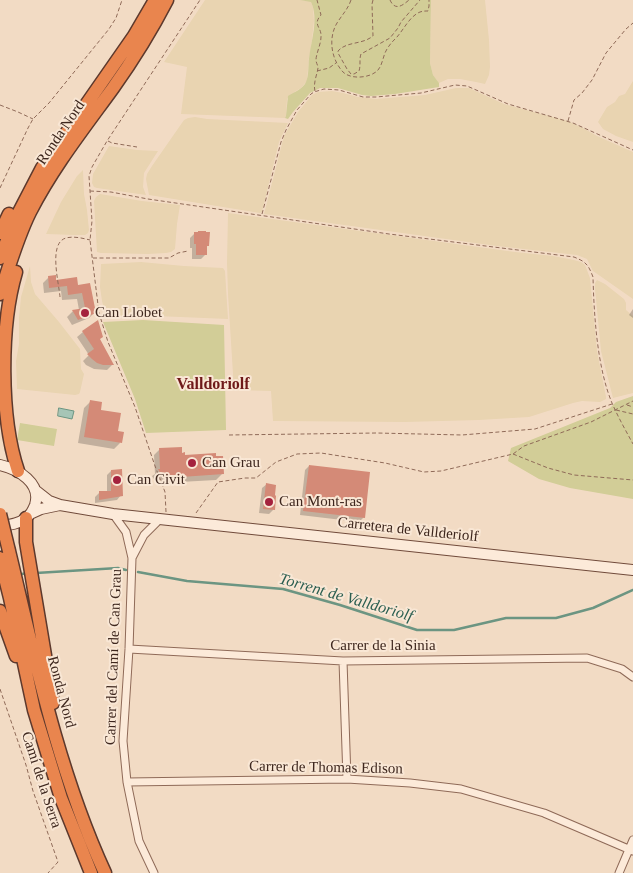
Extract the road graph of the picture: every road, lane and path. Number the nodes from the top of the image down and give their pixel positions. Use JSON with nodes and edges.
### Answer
{"nodes":[{"id":1,"x":122,"y":0,"type":"edge"},
{"id":2,"x":156,"y":0,"type":"edge"},
{"id":3,"x":167,"y":0,"type":"edge"},
{"id":4,"x":175,"y":0,"type":"edge"},
{"id":5,"x":200,"y":0,"type":"edge"},
{"id":6,"x":317,"y":0,"type":"edge"},
{"id":7,"x":351,"y":0,"type":"edge"},
{"id":8,"x":373,"y":0,"type":"edge"},
{"id":9,"x":390,"y":0,"type":"edge"},
{"id":10,"x":409,"y":0,"type":"edge"},
{"id":11,"x":420,"y":0,"type":"edge"},
{"id":12,"x":429,"y":0,"type":"edge"},
{"id":13,"x":633,"y":23,"type":"edge"},
{"id":14,"x":148,"y":35,"type":"junction"},
{"id":15,"x":336,"y":63,"type":"junction"},
{"id":16,"x":317,"y":71,"type":"junction"},
{"id":17,"x":315,"y":92,"type":"junction"},
{"id":18,"x":0,"y":105,"type":"edge"},
{"id":19,"x":33,"y":119,"type":"junction"},
{"id":20,"x":568,"y":121,"type":"junction"},
{"id":21,"x":107,"y":141,"type":"junction"},
{"id":22,"x":137,"y":147,"type":"dead end"},
{"id":23,"x":633,"y":150,"type":"edge"},
{"id":24,"x":42,"y":168,"type":"junction"},
{"id":25,"x":0,"y":188,"type":"edge"},
{"id":26,"x":43,"y":189,"type":"junction"},
{"id":27,"x":90,"y":191,"type":"junction"},
{"id":28,"x":262,"y":215,"type":"junction"},
{"id":29,"x":0,"y":233,"type":"edge"},
{"id":30,"x":90,"y":240,"type":"junction"},
{"id":31,"x":188,"y":251,"type":"dead end"},
{"id":32,"x":0,"y":258,"type":"edge"},
{"id":33,"x":93,"y":258,"type":"junction"},
{"id":34,"x":0,"y":294,"type":"edge"},
{"id":35,"x":60,"y":297,"type":"dead end"},
{"id":36,"x":633,"y":401,"type":"edge"},
{"id":37,"x":612,"y":404,"type":"junction"},
{"id":38,"x":626,"y":404,"type":"junction"},
{"id":39,"x":633,"y":406,"type":"edge"},
{"id":40,"x":615,"y":410,"type":"junction"},
{"id":41,"x":633,"y":414,"type":"edge"},
{"id":42,"x":229,"y":435,"type":"dead end"},
{"id":43,"x":633,"y":444,"type":"edge"},
{"id":44,"x":513,"y":454,"type":"junction"},
{"id":45,"x":0,"y":465,"type":"edge"},
{"id":46,"x":18,"y":471,"type":"junction"},
{"id":47,"x":633,"y":480,"type":"edge"},
{"id":48,"x":34,"y":490,"type":"junction"},
{"id":49,"x":60,"y":505,"type":"junction"},
{"id":50,"x":0,"y":514,"type":"edge"},
{"id":51,"x":112,"y":514,"type":"junction"},
{"id":52,"x":28,"y":516,"type":"junction"},
{"id":53,"x":163,"y":519,"type":"junction"},
{"id":54,"x":188,"y":523,"type":"junction"},
{"id":55,"x":0,"y":526,"type":"edge"},
{"id":56,"x":4,"y":555,"type":"edge"},
{"id":57,"x":132,"y":558,"type":"junction"},
{"id":58,"x":633,"y":570,"type":"edge"},
{"id":59,"x":0,"y":611,"type":"edge"},
{"id":60,"x":128,"y":649,"type":"junction"},
{"id":61,"x":343,"y":660,"type":"junction"},
{"id":62,"x":633,"y":677,"type":"edge"},
{"id":63,"x":0,"y":689,"type":"edge"},
{"id":64,"x":34,"y":710,"type":"junction"},
{"id":65,"x":62,"y":757,"type":"junction"},
{"id":66,"x":347,"y":779,"type":"junction"},
{"id":67,"x":127,"y":782,"type":"junction"},
{"id":68,"x":633,"y":840,"type":"edge"},
{"id":69,"x":631,"y":850,"type":"edge"},
{"id":70,"x":48,"y":873,"type":"edge"},
{"id":71,"x":91,"y":873,"type":"edge"},
{"id":72,"x":104,"y":873,"type":"edge"},
{"id":73,"x":154,"y":873,"type":"edge"},
{"id":74,"x":619,"y":873,"type":"edge"}],
"edges":[{"from":1,"to":19,"type":"path"},
{"from":2,"to":24,"type":"highway","name":"Ronda Nord"},
{"from":3,"to":14,"type":"highway","name":"Ronda Nord"},
{"from":4,"to":14,"type":"highway"},
{"from":5,"to":21,"type":"path"},
{"from":6,"to":16,"type":"path"},
{"from":7,"to":15,"type":"path"},
{"from":8,"to":11,"type":"path"},
{"from":9,"to":10,"type":"path"},
{"from":12,"to":15,"type":"path"},
{"from":13,"to":20,"type":"path"},
{"from":14,"to":26,"type":"highway","name":"Ronda Nord"},
{"from":15,"to":16,"type":"path"},
{"from":16,"to":17,"type":"path"},
{"from":17,"to":20,"type":"path"},
{"from":17,"to":28,"type":"path"},
{"from":18,"to":19,"type":"path"},
{"from":19,"to":25,"type":"path"},
{"from":20,"to":23,"type":"path"},
{"from":21,"to":22,"type":"path"},
{"from":21,"to":27,"type":"path"},
{"from":24,"to":29,"type":"highway"},
{"from":24,"to":32,"type":"highway","name":"Ronda Nord"},
{"from":26,"to":34,"type":"highway","name":"Ronda Nord"},
{"from":26,"to":46,"type":"highway"},
{"from":27,"to":28,"type":"path"},
{"from":27,"to":30,"type":"path"},
{"from":28,"to":37,"type":"path"},
{"from":30,"to":33,"type":"path"},
{"from":30,"to":35,"type":"path"},
{"from":31,"to":33,"type":"path"},
{"from":33,"to":53,"type":"path"},
{"from":36,"to":38,"type":"path"},
{"from":37,"to":40,"type":"path"},
{"from":37,"to":42,"type":"path"},
{"from":38,"to":39,"type":"path"},
{"from":38,"to":40,"type":"path"},
{"from":40,"to":41,"type":"path"},
{"from":40,"to":43,"type":"path"},
{"from":40,"to":44,"type":"path"},
{"from":44,"to":47,"type":"path"},
{"from":44,"to":54,"type":"path"},
{"from":45,"to":46,"type":"street"},
{"from":46,"to":48,"type":"street","name":"Carretera de Vallderiolf"},
{"from":48,"to":49,"type":"street","name":"Carretera de Vallderiolf"},
{"from":48,"to":52,"type":"street"},
{"from":49,"to":51,"type":"street","name":"Carretera de Vallderiolf"},
{"from":49,"to":52,"type":"street","name":"Carretera de Vallderiolf"},
{"from":50,"to":56,"type":"highway","name":"Ronda Nord","bridge":true},
{"from":51,"to":53,"type":"street","name":"Carretera de Vallderiolf"},
{"from":51,"to":57,"type":"street","name":"Carrer del Camí de Can Grau"},
{"from":52,"to":55,"type":"street","name":"Carretera de Vallderiolf"},
{"from":52,"to":65,"type":"highway"},
{"from":53,"to":54,"type":"street","name":"Carretera de Vallderiolf"},
{"from":53,"to":57,"type":"street","name":"Carrer del Camí de Can Grau"},
{"from":54,"to":58,"type":"street","name":"Carretera de Vallderiolf"},
{"from":56,"to":64,"type":"highway","name":"Ronda Nord"},
{"from":56,"to":65,"type":"highway","name":"Ronda Nord"},
{"from":57,"to":60,"type":"street","name":"Carrer del Camí de Can Grau"},
{"from":59,"to":64,"type":"highway"},
{"from":60,"to":61,"type":"street","name":"Carrer de la Sinia"},
{"from":60,"to":67,"type":"street","name":"Carrer del Camí de Can Grau"},
{"from":61,"to":62,"type":"street","name":"Carrer de la Sinia"},
{"from":61,"to":66,"type":"street"},
{"from":63,"to":70,"type":"path","name":"Camí de la Serra"},
{"from":64,"to":71,"type":"highway","name":"Ronda Nord"},
{"from":65,"to":72,"type":"highway","name":"Ronda Nord"},
{"from":66,"to":67,"type":"street","name":"Carrer de Thomas Edison"},
{"from":66,"to":69,"type":"street","name":"Carrer de Thomas Edison"},
{"from":67,"to":73,"type":"street","name":"Carrer del Camí de Can Grau"},
{"from":68,"to":69,"type":"street"},
{"from":69,"to":74,"type":"street"}]}
